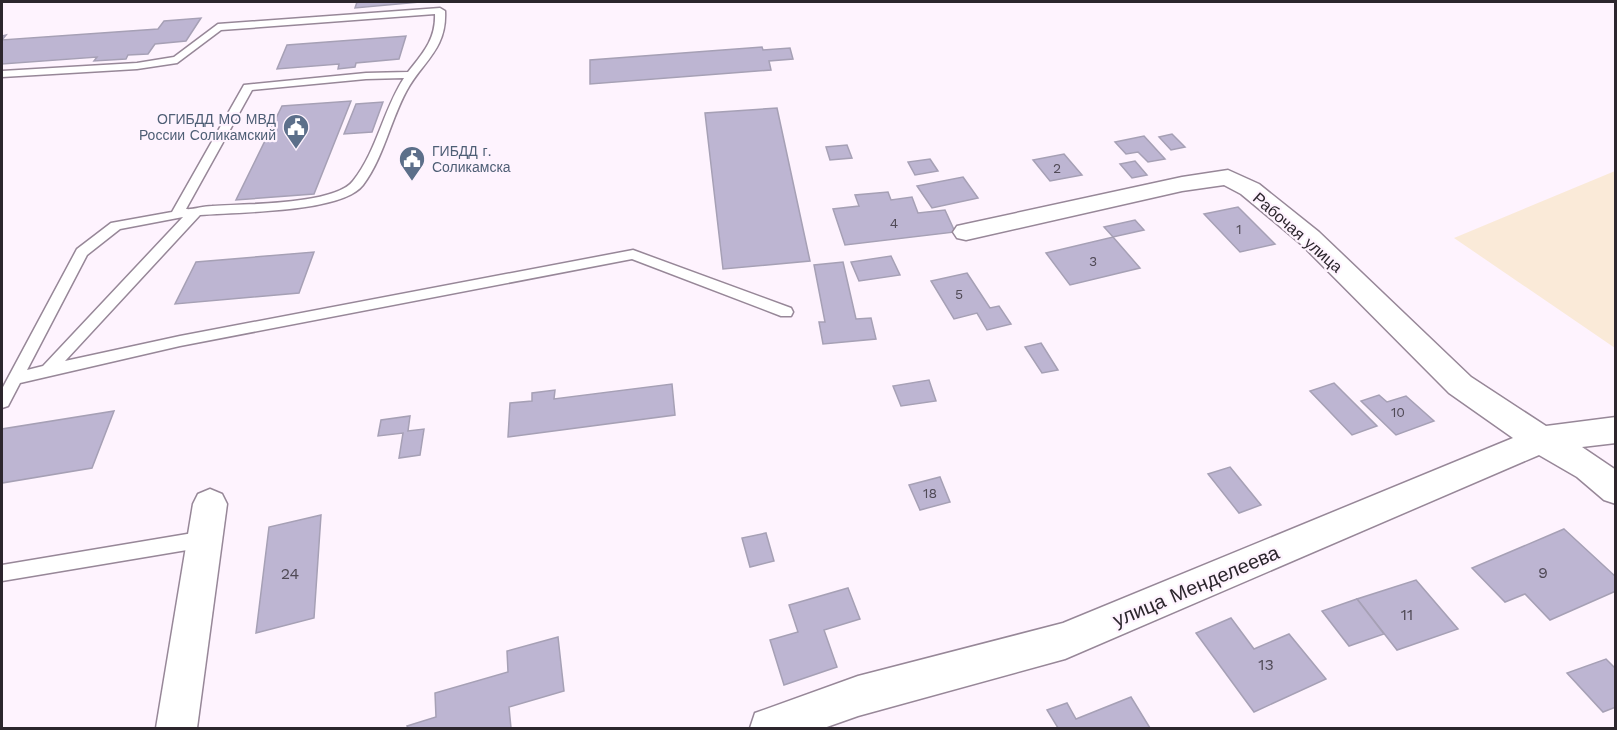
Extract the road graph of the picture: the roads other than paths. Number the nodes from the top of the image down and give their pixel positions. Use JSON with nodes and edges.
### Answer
{"nodes":[{"id":1,"x":2,"y":74,"type":"edge"},
{"id":2,"x":412,"y":75,"type":"junction"},
{"id":3,"x":196,"y":211,"type":"junction"},
{"id":4,"x":176,"y":215,"type":"junction"},
{"id":5,"x":966,"y":232,"type":"dead end"},
{"id":6,"x":786,"y":312,"type":"dead end"},
{"id":7,"x":48,"y":370,"type":"junction"},
{"id":8,"x":15,"y":378,"type":"junction"},
{"id":9,"x":2,"y":402,"type":"edge"},
{"id":10,"x":1616,"y":430,"type":"edge"},
{"id":11,"x":1541,"y":440,"type":"junction"},
{"id":12,"x":1616,"y":490,"type":"edge"},
{"id":13,"x":208,"y":522,"type":"joint"},
{"id":14,"x":2,"y":573,"type":"edge"},
{"id":15,"x":176,"y":729,"type":"edge"},
{"id":16,"x":770,"y":729,"type":"edge"}],
"edges":[{"from":1,"to":2,"type":"lane"},
{"from":2,"to":3,"type":"lane"},
{"from":2,"to":4,"type":"lane"},
{"from":3,"to":4,"type":"lane"},
{"from":3,"to":7,"type":"lane"},
{"from":4,"to":8,"type":"lane"},
{"from":5,"to":11,"type":"street","name":"Рабочая улица"},
{"from":6,"to":7,"type":"lane"},
{"from":7,"to":8,"type":"lane"},
{"from":8,"to":9,"type":"lane"},
{"from":10,"to":11,"type":"street","name":"улица Менделеева"},
{"from":11,"to":12,"type":"street","name":"Рабочая улица"},
{"from":11,"to":16,"type":"street","name":"улица Менделеева"},
{"from":13,"to":14,"type":"lane"},
{"from":13,"to":15,"type":"street"}]}
